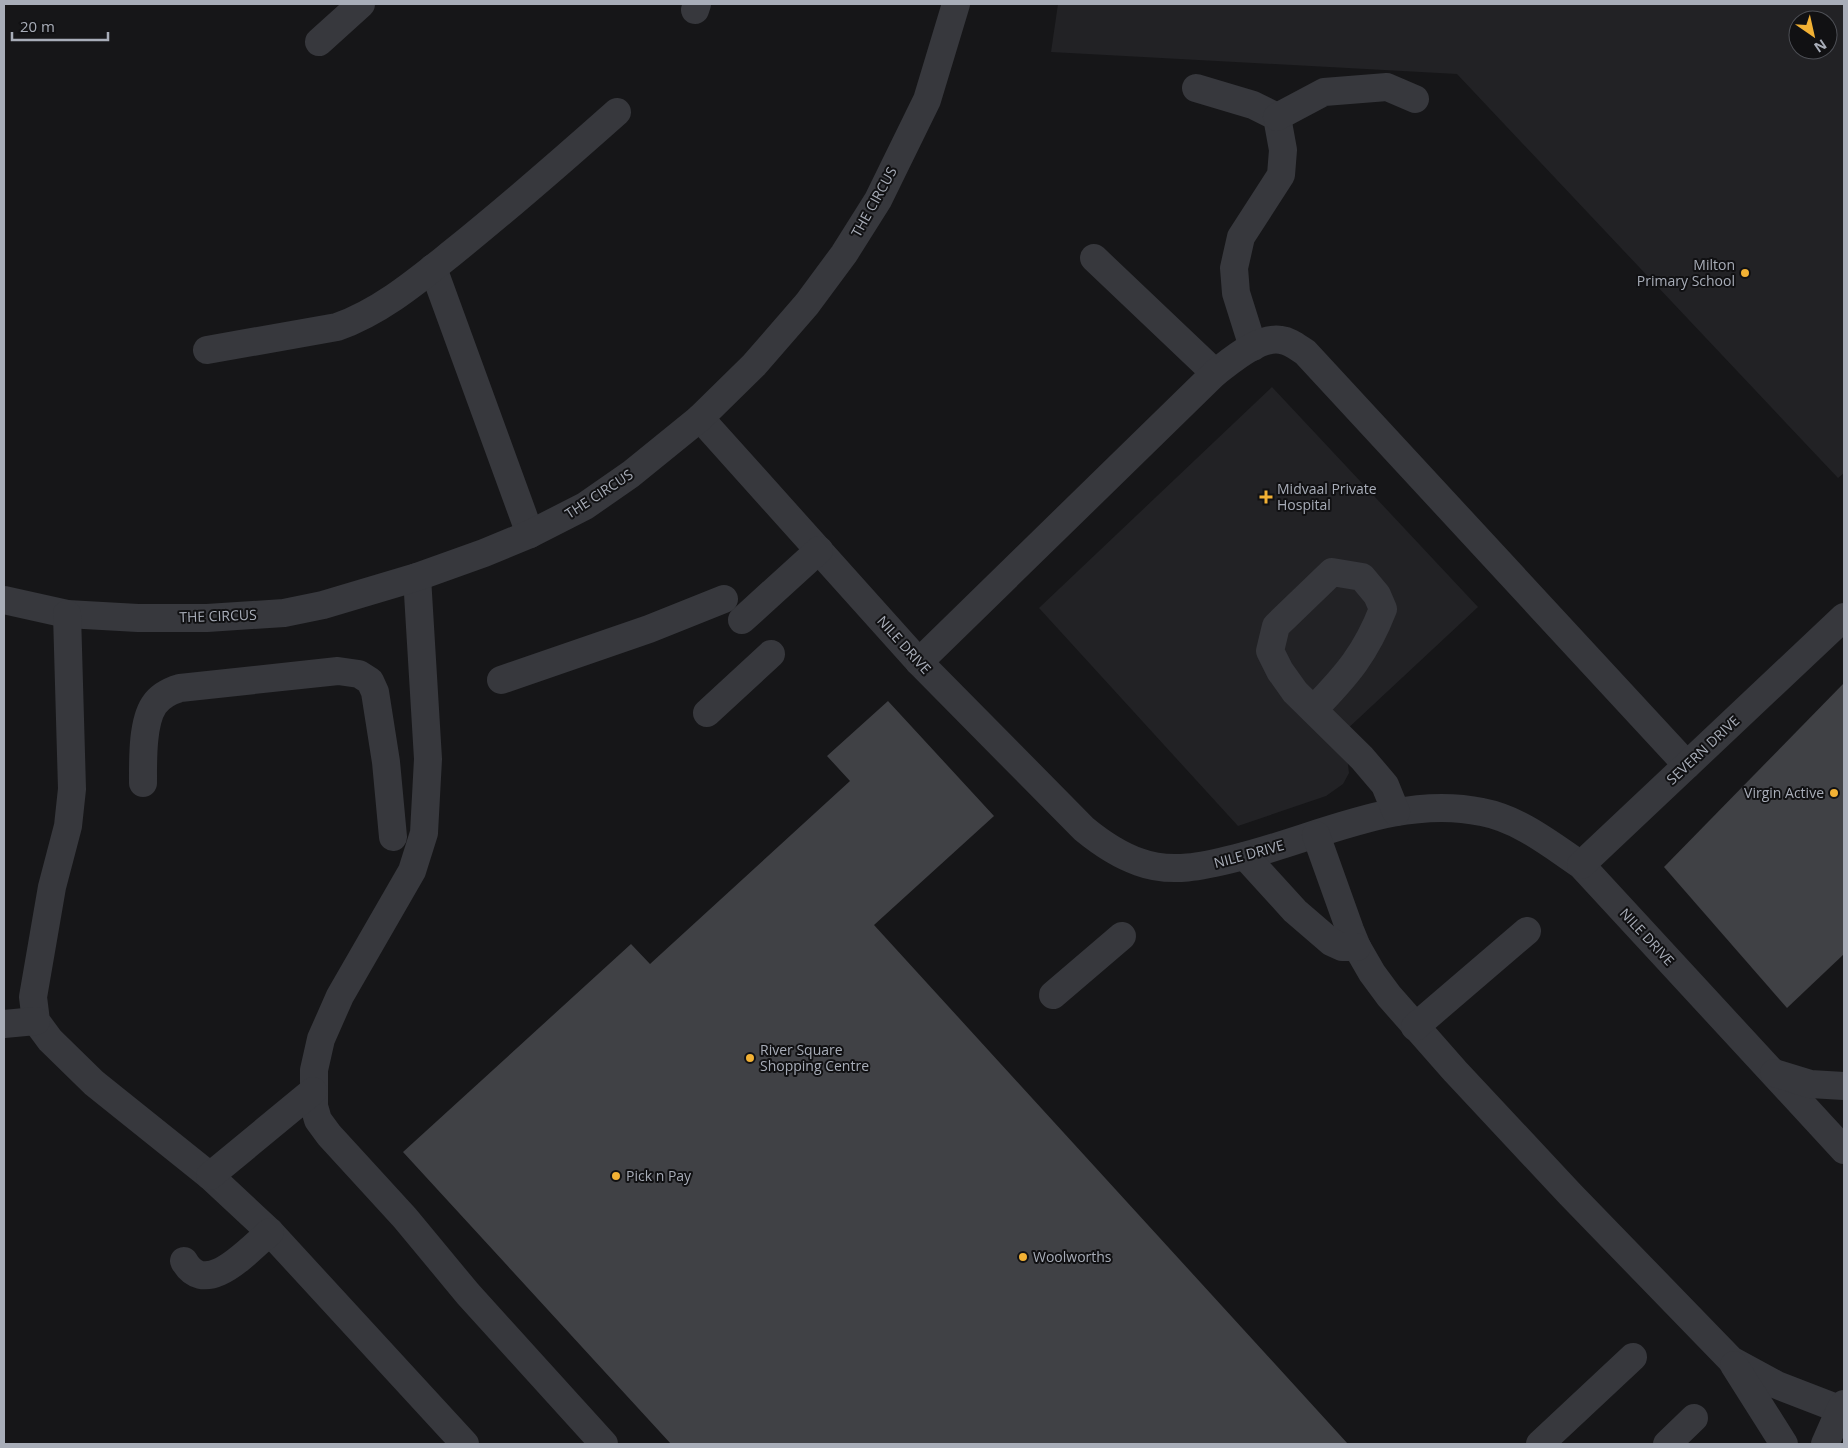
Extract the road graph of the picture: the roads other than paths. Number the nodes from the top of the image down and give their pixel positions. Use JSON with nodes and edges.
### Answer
{"nodes":[{"id":1,"x":361,"y":4,"type":"edge"},
{"id":2,"x":956,"y":4,"type":"edge"},
{"id":3,"x":319,"y":42,"type":"dead end"},
{"id":4,"x":1196,"y":88,"type":"dead end"},
{"id":5,"x":1415,"y":99,"type":"dead end"},
{"id":6,"x":617,"y":112,"type":"dead end"},
{"id":7,"x":1277,"y":118,"type":"junction"},
{"id":8,"x":1094,"y":258,"type":"dead end"},
{"id":9,"x":433,"y":268,"type":"junction"},
{"id":10,"x":1253,"y":347,"type":"junction"},
{"id":11,"x":207,"y":350,"type":"dead end"},
{"id":12,"x":1215,"y":373,"type":"junction"},
{"id":13,"x":700,"y":418,"type":"junction"},
{"id":14,"x":530,"y":534,"type":"junction"},
{"id":15,"x":819,"y":550,"type":"junction"},
{"id":16,"x":417,"y":577,"type":"junction"},
{"id":17,"x":724,"y":599,"type":"dead end"},
{"id":18,"x":4,"y":600,"type":"edge"},
{"id":19,"x":67,"y":614,"type":"junction"},
{"id":20,"x":1844,"y":617,"type":"edge"},
{"id":21,"x":742,"y":620,"type":"dead end"},
{"id":22,"x":771,"y":654,"type":"dead end"},
{"id":23,"x":919,"y":662,"type":"junction"},
{"id":24,"x":500,"y":680,"type":"dead end"},
{"id":25,"x":1314,"y":709,"type":"junction"},
{"id":26,"x":707,"y":713,"type":"dead end"},
{"id":27,"x":1687,"y":765,"type":"junction"},
{"id":28,"x":143,"y":783,"type":"dead end"},
{"id":29,"x":1396,"y":812,"type":"junction"},
{"id":30,"x":1316,"y":835,"type":"junction"},
{"id":31,"x":393,"y":837,"type":"dead end"},
{"id":32,"x":1245,"y":856,"type":"junction"},
{"id":33,"x":1580,"y":866,"type":"junction"},
{"id":34,"x":1527,"y":931,"type":"dead end"},
{"id":35,"x":1122,"y":936,"type":"dead end"},
{"id":36,"x":1357,"y":947,"type":"junction"},
{"id":37,"x":1053,"y":995,"type":"dead end"},
{"id":38,"x":36,"y":1021,"type":"junction"},
{"id":39,"x":4,"y":1024,"type":"edge"},
{"id":40,"x":1415,"y":1027,"type":"junction"},
{"id":41,"x":1772,"y":1073,"type":"junction"},
{"id":42,"x":1844,"y":1086,"type":"edge"},
{"id":43,"x":313,"y":1091,"type":"junction"},
{"id":44,"x":1841,"y":1138,"type":"edge"},
{"id":45,"x":210,"y":1176,"type":"junction"},
{"id":46,"x":270,"y":1232,"type":"junction"},
{"id":47,"x":184,"y":1261,"type":"dead end"},
{"id":48,"x":1633,"y":1357,"type":"dead end"},
{"id":49,"x":1731,"y":1360,"type":"junction"},
{"id":50,"x":1843,"y":1408,"type":"edge"},
{"id":51,"x":1694,"y":1418,"type":"dead end"},
{"id":52,"x":465,"y":1444,"type":"edge"},
{"id":53,"x":604,"y":1444,"type":"edge"},
{"id":54,"x":1540,"y":1444,"type":"edge"},
{"id":55,"x":1667,"y":1444,"type":"edge"},
{"id":56,"x":1784,"y":1444,"type":"edge"},
{"id":57,"x":1824,"y":1444,"type":"edge"}],
"edges":[{"from":1,"to":3,"type":"street"},
{"from":2,"to":13,"type":"street","name":"THE CIRCUS"},
{"from":4,"to":7,"type":"street"},
{"from":5,"to":7,"type":"street"},
{"from":6,"to":9,"type":"street"},
{"from":7,"to":10,"type":"street"},
{"from":8,"to":12,"type":"street"},
{"from":9,"to":11,"type":"street"},
{"from":9,"to":14,"type":"street"},
{"from":10,"to":12,"type":"street"},
{"from":10,"to":27,"type":"street"},
{"from":12,"to":23,"type":"street"},
{"from":13,"to":14,"type":"street","name":"THE CIRCUS"},
{"from":13,"to":15,"type":"street","name":"NILE DRIVE"},
{"from":14,"to":16,"type":"street","name":"THE CIRCUS"},
{"from":15,"to":21,"type":"street"},
{"from":15,"to":23,"type":"street","name":"NILE DRIVE"},
{"from":16,"to":19,"type":"street","name":"THE CIRCUS"},
{"from":16,"to":43,"type":"street"},
{"from":17,"to":24,"type":"street"},
{"from":18,"to":19,"type":"street","name":"THE CIRCUS"},
{"from":19,"to":38,"type":"street"},
{"from":20,"to":27,"type":"street","name":"SEVERN DRIVE"},
{"from":22,"to":26,"type":"street"},
{"from":23,"to":32,"type":"street","name":"NILE DRIVE"},
{"from":25,"to":25,"type":"street"},
{"from":25,"to":29,"type":"street"},
{"from":27,"to":33,"type":"street","name":"SEVERN DRIVE"},
{"from":28,"to":31,"type":"street"},
{"from":29,"to":30,"type":"street","name":"NILE DRIVE"},
{"from":29,"to":33,"type":"street","name":"NILE DRIVE"},
{"from":30,"to":32,"type":"street","name":"NILE DRIVE"},
{"from":30,"to":36,"type":"street"},
{"from":32,"to":36,"type":"street"},
{"from":33,"to":41,"type":"street","name":"NILE DRIVE"},
{"from":34,"to":40,"type":"street"},
{"from":35,"to":37,"type":"street"},
{"from":36,"to":40,"type":"street"},
{"from":38,"to":39,"type":"street"},
{"from":38,"to":45,"type":"street"},
{"from":40,"to":49,"type":"street"},
{"from":41,"to":42,"type":"street"},
{"from":41,"to":44,"type":"street","name":"NILE DRIVE"},
{"from":43,"to":45,"type":"street"},
{"from":43,"to":53,"type":"street"},
{"from":45,"to":46,"type":"street"},
{"from":46,"to":47,"type":"street"},
{"from":46,"to":52,"type":"street"},
{"from":48,"to":54,"type":"street"},
{"from":49,"to":50,"type":"street"},
{"from":49,"to":56,"type":"street"},
{"from":50,"to":57,"type":"street"},
{"from":51,"to":55,"type":"street"}]}
